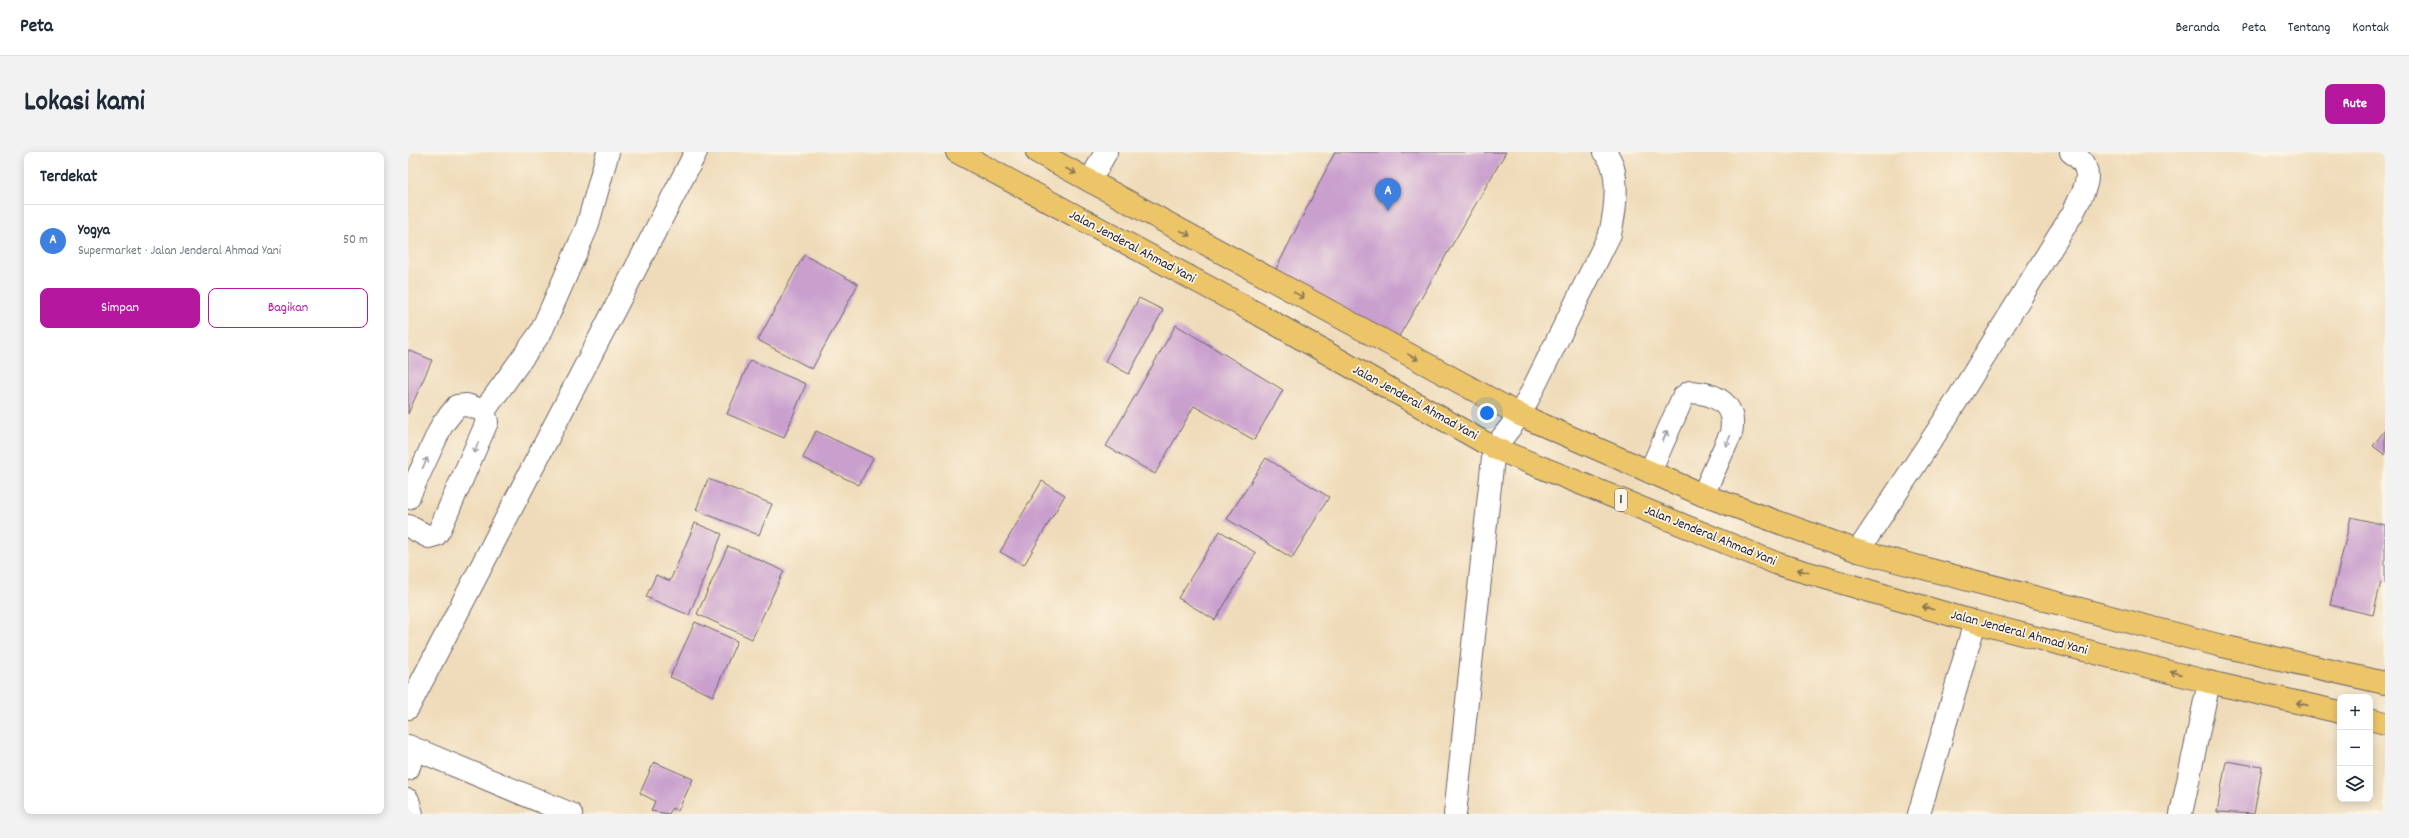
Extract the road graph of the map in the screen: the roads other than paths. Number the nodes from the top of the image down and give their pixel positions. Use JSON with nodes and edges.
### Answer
{"nodes":[{"id":1,"x":608,"y":152,"type":"edge"},
{"id":2,"x":696,"y":152,"type":"edge"},
{"id":3,"x":957,"y":152,"type":"edge"},
{"id":4,"x":1037,"y":152,"type":"edge"},
{"id":5,"x":1106,"y":152,"type":"edge"},
{"id":6,"x":1604,"y":152,"type":"edge"},
{"id":7,"x":2071,"y":152,"type":"edge"},
{"id":8,"x":1090,"y":181,"type":"junction"},
{"id":9,"x":484,"y":411,"type":"junction"},
{"id":10,"x":1520,"y":415,"type":"junction"},
{"id":11,"x":1494,"y":448,"type":"junction"},
{"id":12,"x":1650,"y":472,"type":"junction"},
{"id":13,"x":1704,"y":495,"type":"junction"},
{"id":14,"x":408,"y":498,"type":"edge"},
{"id":15,"x":408,"y":526,"type":"edge"},
{"id":16,"x":1858,"y":551,"type":"junction"},
{"id":17,"x":1975,"y":622,"type":"junction"},
{"id":18,"x":2209,"y":682,"type":"junction"},
{"id":19,"x":2385,"y":683,"type":"edge"},
{"id":20,"x":408,"y":708,"type":"edge"},
{"id":21,"x":2337,"y":711,"type":"edge"},
{"id":22,"x":2373,"y":720,"type":"edge"},
{"id":23,"x":2385,"y":723,"type":"edge"},
{"id":24,"x":410,"y":755,"type":"edge"},
{"id":25,"x":408,"y":800,"type":"edge"},
{"id":26,"x":412,"y":814,"type":"edge"},
{"id":27,"x":571,"y":814,"type":"edge"},
{"id":28,"x":1455,"y":814,"type":"edge"},
{"id":29,"x":1919,"y":814,"type":"edge"},
{"id":30,"x":2181,"y":814,"type":"edge"}],
"edges":[{"from":1,"to":9,"type":"street"},
{"from":2,"to":20,"type":"street"},
{"from":3,"to":11,"type":"highway","name":"Jalan Jenderal Ahmad Yani","number":"1"},
{"from":4,"to":8,"type":"highway","one_way":true},
{"from":5,"to":8,"type":"street"},
{"from":6,"to":10,"type":"street"},
{"from":7,"to":16,"type":"street"},
{"from":8,"to":10,"type":"highway","one_way":true},
{"from":14,"to":9,"type":"street","one_way":true},
{"from":9,"to":15,"type":"street","one_way":true},
{"from":10,"to":11,"type":"street"},
{"from":10,"to":12,"type":"highway"},
{"from":17,"to":11,"type":"highway","name":"Jalan Jenderal Ahmad Yani","number":"1","one_way":true},
{"from":11,"to":28,"type":"street"},
{"from":12,"to":13,"type":"highway"},
{"from":12,"to":13,"type":"street","one_way":true},
{"from":13,"to":16,"type":"highway"},
{"from":16,"to":19,"type":"highway"},
{"from":18,"to":17,"type":"highway","name":"Jalan Jenderal Ahmad Yani","number":"1","one_way":true},
{"from":17,"to":29,"type":"street"},
{"from":21,"to":18,"type":"highway","name":"Jalan Jenderal Ahmad Yani","number":"1","one_way":true},
{"from":18,"to":30,"type":"street"},
{"from":22,"to":23,"type":"highway"},
{"from":24,"to":27,"type":"street"},
{"from":25,"to":26,"type":"street"}]}
